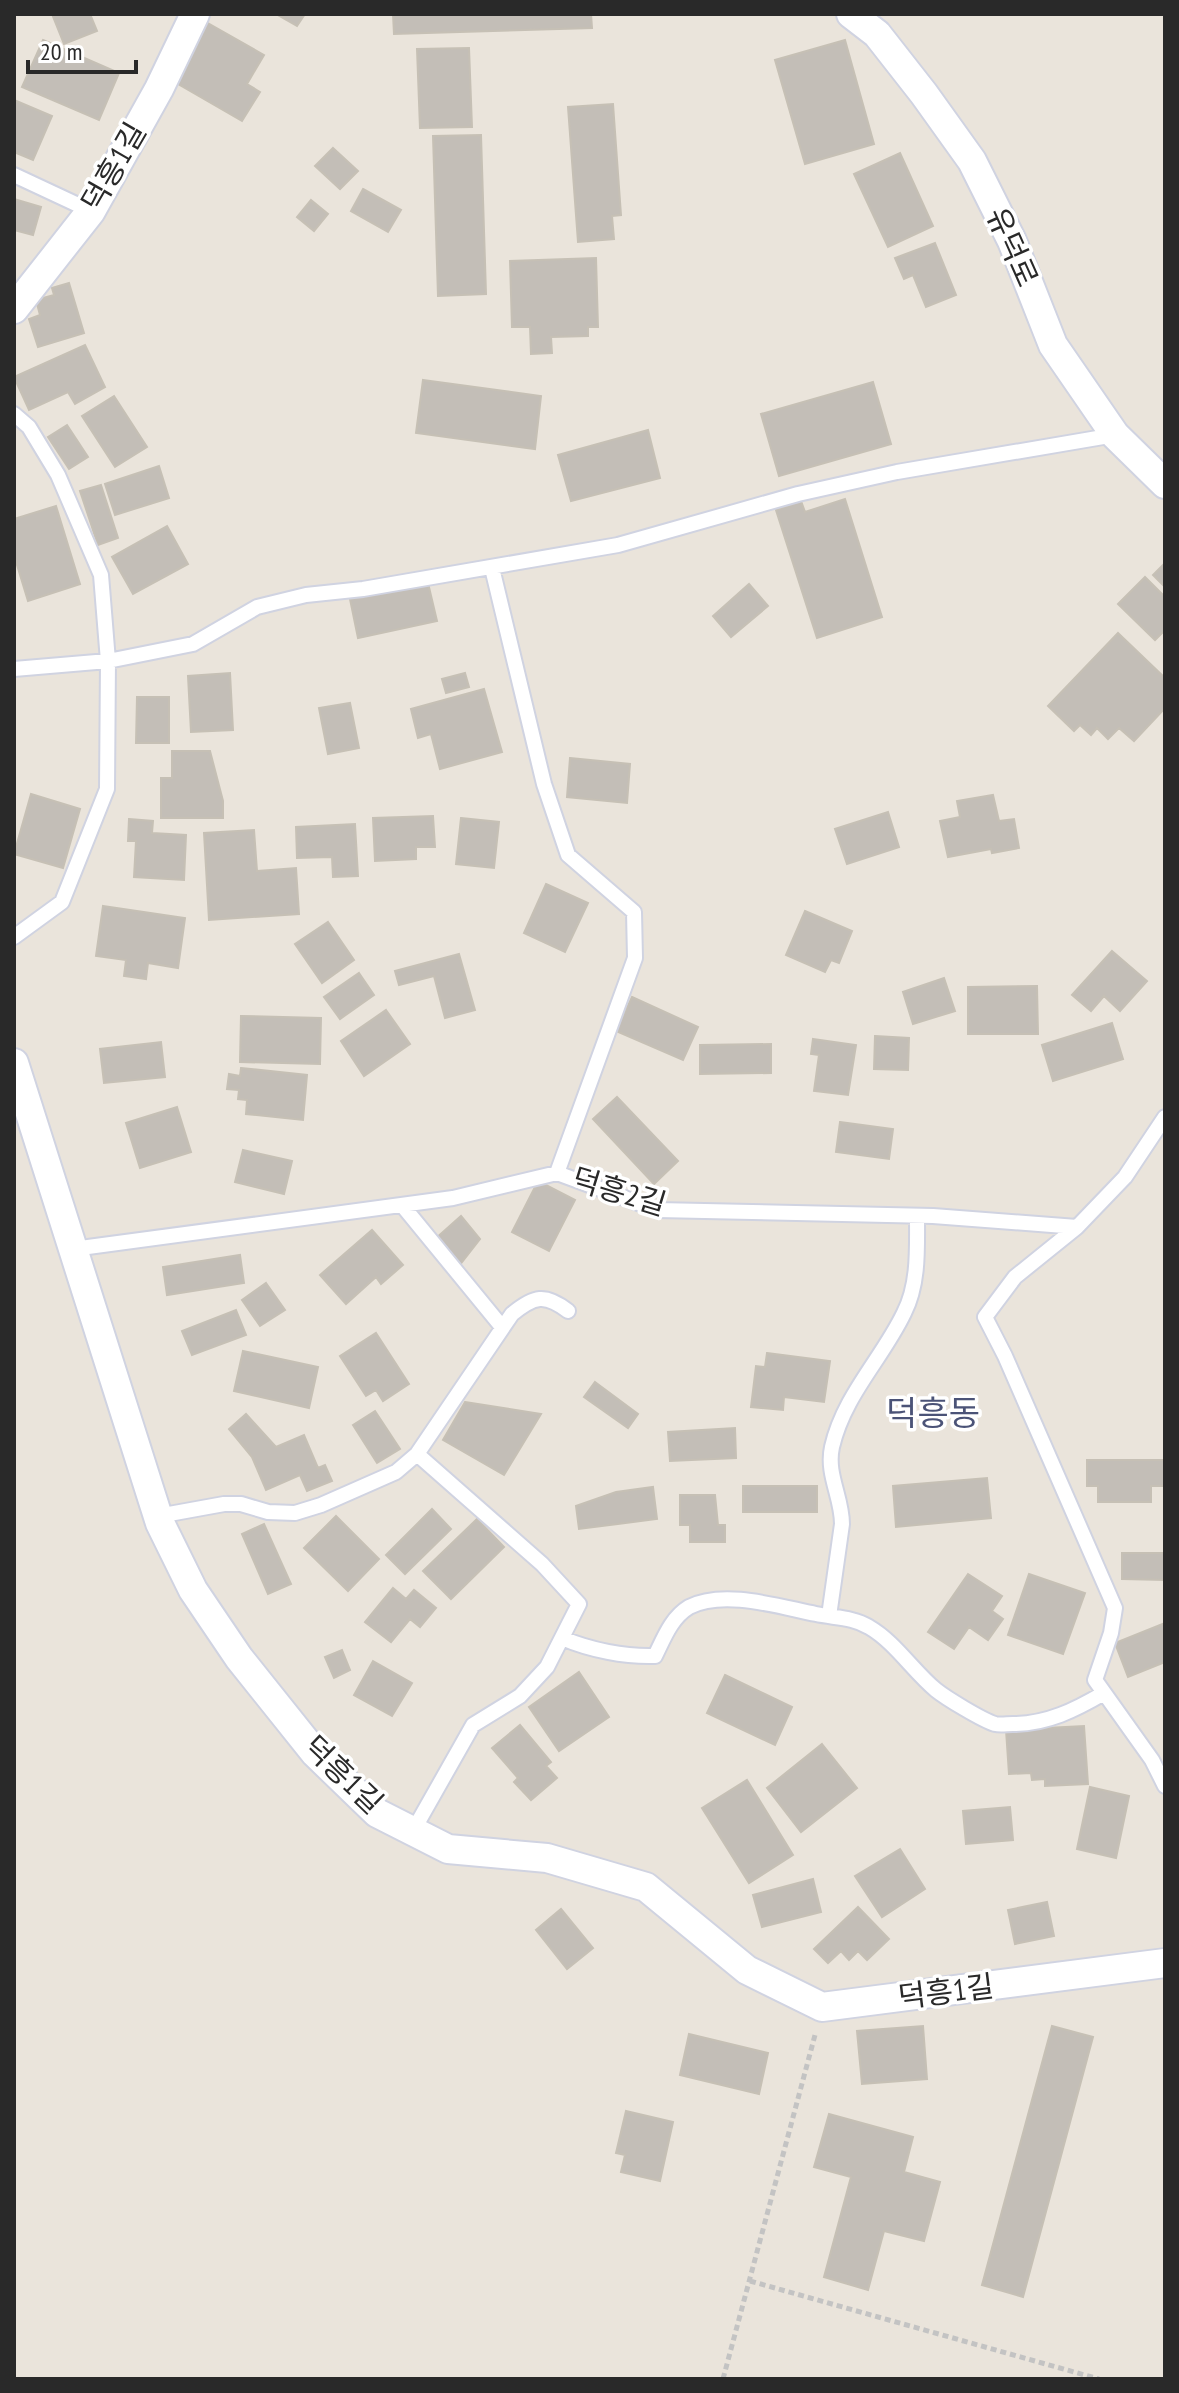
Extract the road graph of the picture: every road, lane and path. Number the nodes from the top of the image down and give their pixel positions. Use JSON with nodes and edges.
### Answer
{"nodes":[{"id":1,"x":195,"y":14,"type":"edge"},
{"id":2,"x":851,"y":14,"type":"edge"},
{"id":3,"x":14,"y":175,"type":"edge"},
{"id":4,"x":91,"y":211,"type":"junction"},
{"id":5,"x":14,"y":309,"type":"edge"},
{"id":6,"x":14,"y":414,"type":"edge"},
{"id":7,"x":1115,"y":435,"type":"junction"},
{"id":8,"x":1165,"y":484,"type":"edge"},
{"id":9,"x":492,"y":568,"type":"junction"},
{"id":10,"x":108,"y":661,"type":"junction"},
{"id":11,"x":14,"y":669,"type":"edge"},
{"id":12,"x":14,"y":937,"type":"edge"},
{"id":13,"x":14,"y":1063,"type":"edge"},
{"id":14,"x":1165,"y":1117,"type":"edge"},
{"id":15,"x":557,"y":1173,"type":"junction"},
{"id":16,"x":402,"y":1205,"type":"junction"},
{"id":17,"x":917,"y":1216,"type":"junction"},
{"id":18,"x":1077,"y":1227,"type":"junction"},
{"id":19,"x":73,"y":1249,"type":"junction"},
{"id":20,"x":568,"y":1311,"type":"dead end"},
{"id":21,"x":502,"y":1327,"type":"junction"},
{"id":22,"x":417,"y":1454,"type":"junction"},
{"id":23,"x":158,"y":1516,"type":"junction"},
{"id":24,"x":829,"y":1616,"type":"junction"},
{"id":25,"x":562,"y":1638,"type":"junction"},
{"id":26,"x":1104,"y":1693,"type":"junction"},
{"id":27,"x":1158,"y":1758,"type":"edge"},
{"id":28,"x":1165,"y":1786,"type":"edge"},
{"id":29,"x":413,"y":1831,"type":"junction"},
{"id":30,"x":1165,"y":1963,"type":"edge"},
{"id":31,"x":822,"y":2007,"type":"junction"},
{"id":32,"x":750,"y":2281,"type":"junction"},
{"id":33,"x":723,"y":2379,"type":"edge"},
{"id":34,"x":1099,"y":2379,"type":"edge"}],
"edges":[{"from":1,"to":4,"type":"street","name":"덕흥1길"},
{"from":2,"to":7,"type":"street","name":"유덕로"},
{"from":3,"to":4,"type":"lane"},
{"from":4,"to":5,"type":"street","name":"덕흥1길"},
{"from":6,"to":10,"type":"lane"},
{"from":7,"to":8,"type":"street","name":"유덕로"},
{"from":7,"to":9,"type":"lane"},
{"from":9,"to":10,"type":"lane"},
{"from":9,"to":15,"type":"lane"},
{"from":10,"to":11,"type":"lane"},
{"from":10,"to":12,"type":"lane"},
{"from":13,"to":19,"type":"street","name":"덕흥1길"},
{"from":14,"to":18,"type":"lane"},
{"from":15,"to":16,"type":"lane","name":"덕흥2길"},
{"from":15,"to":17,"type":"lane","name":"덕흥2길"},
{"from":16,"to":19,"type":"lane","name":"덕흥2길"},
{"from":16,"to":21,"type":"lane"},
{"from":17,"to":18,"type":"lane","name":"덕흥2길"},
{"from":17,"to":24,"type":"lane"},
{"from":18,"to":26,"type":"lane"},
{"from":19,"to":23,"type":"street","name":"덕흥1길"},
{"from":20,"to":21,"type":"lane"},
{"from":21,"to":22,"type":"lane"},
{"from":22,"to":23,"type":"lane"},
{"from":22,"to":25,"type":"lane"},
{"from":23,"to":29,"type":"street","name":"덕흥1길"},
{"from":24,"to":25,"type":"lane"},
{"from":24,"to":26,"type":"lane"},
{"from":25,"to":29,"type":"lane"},
{"from":26,"to":27,"type":"lane"},
{"from":27,"to":28,"type":"lane"},
{"from":29,"to":31,"type":"street","name":"덕흥1길"},
{"from":30,"to":31,"type":"street","name":"덕흥1길"},
{"from":31,"to":32,"type":"path"},
{"from":32,"to":33,"type":"path"},
{"from":32,"to":34,"type":"path"}]}
